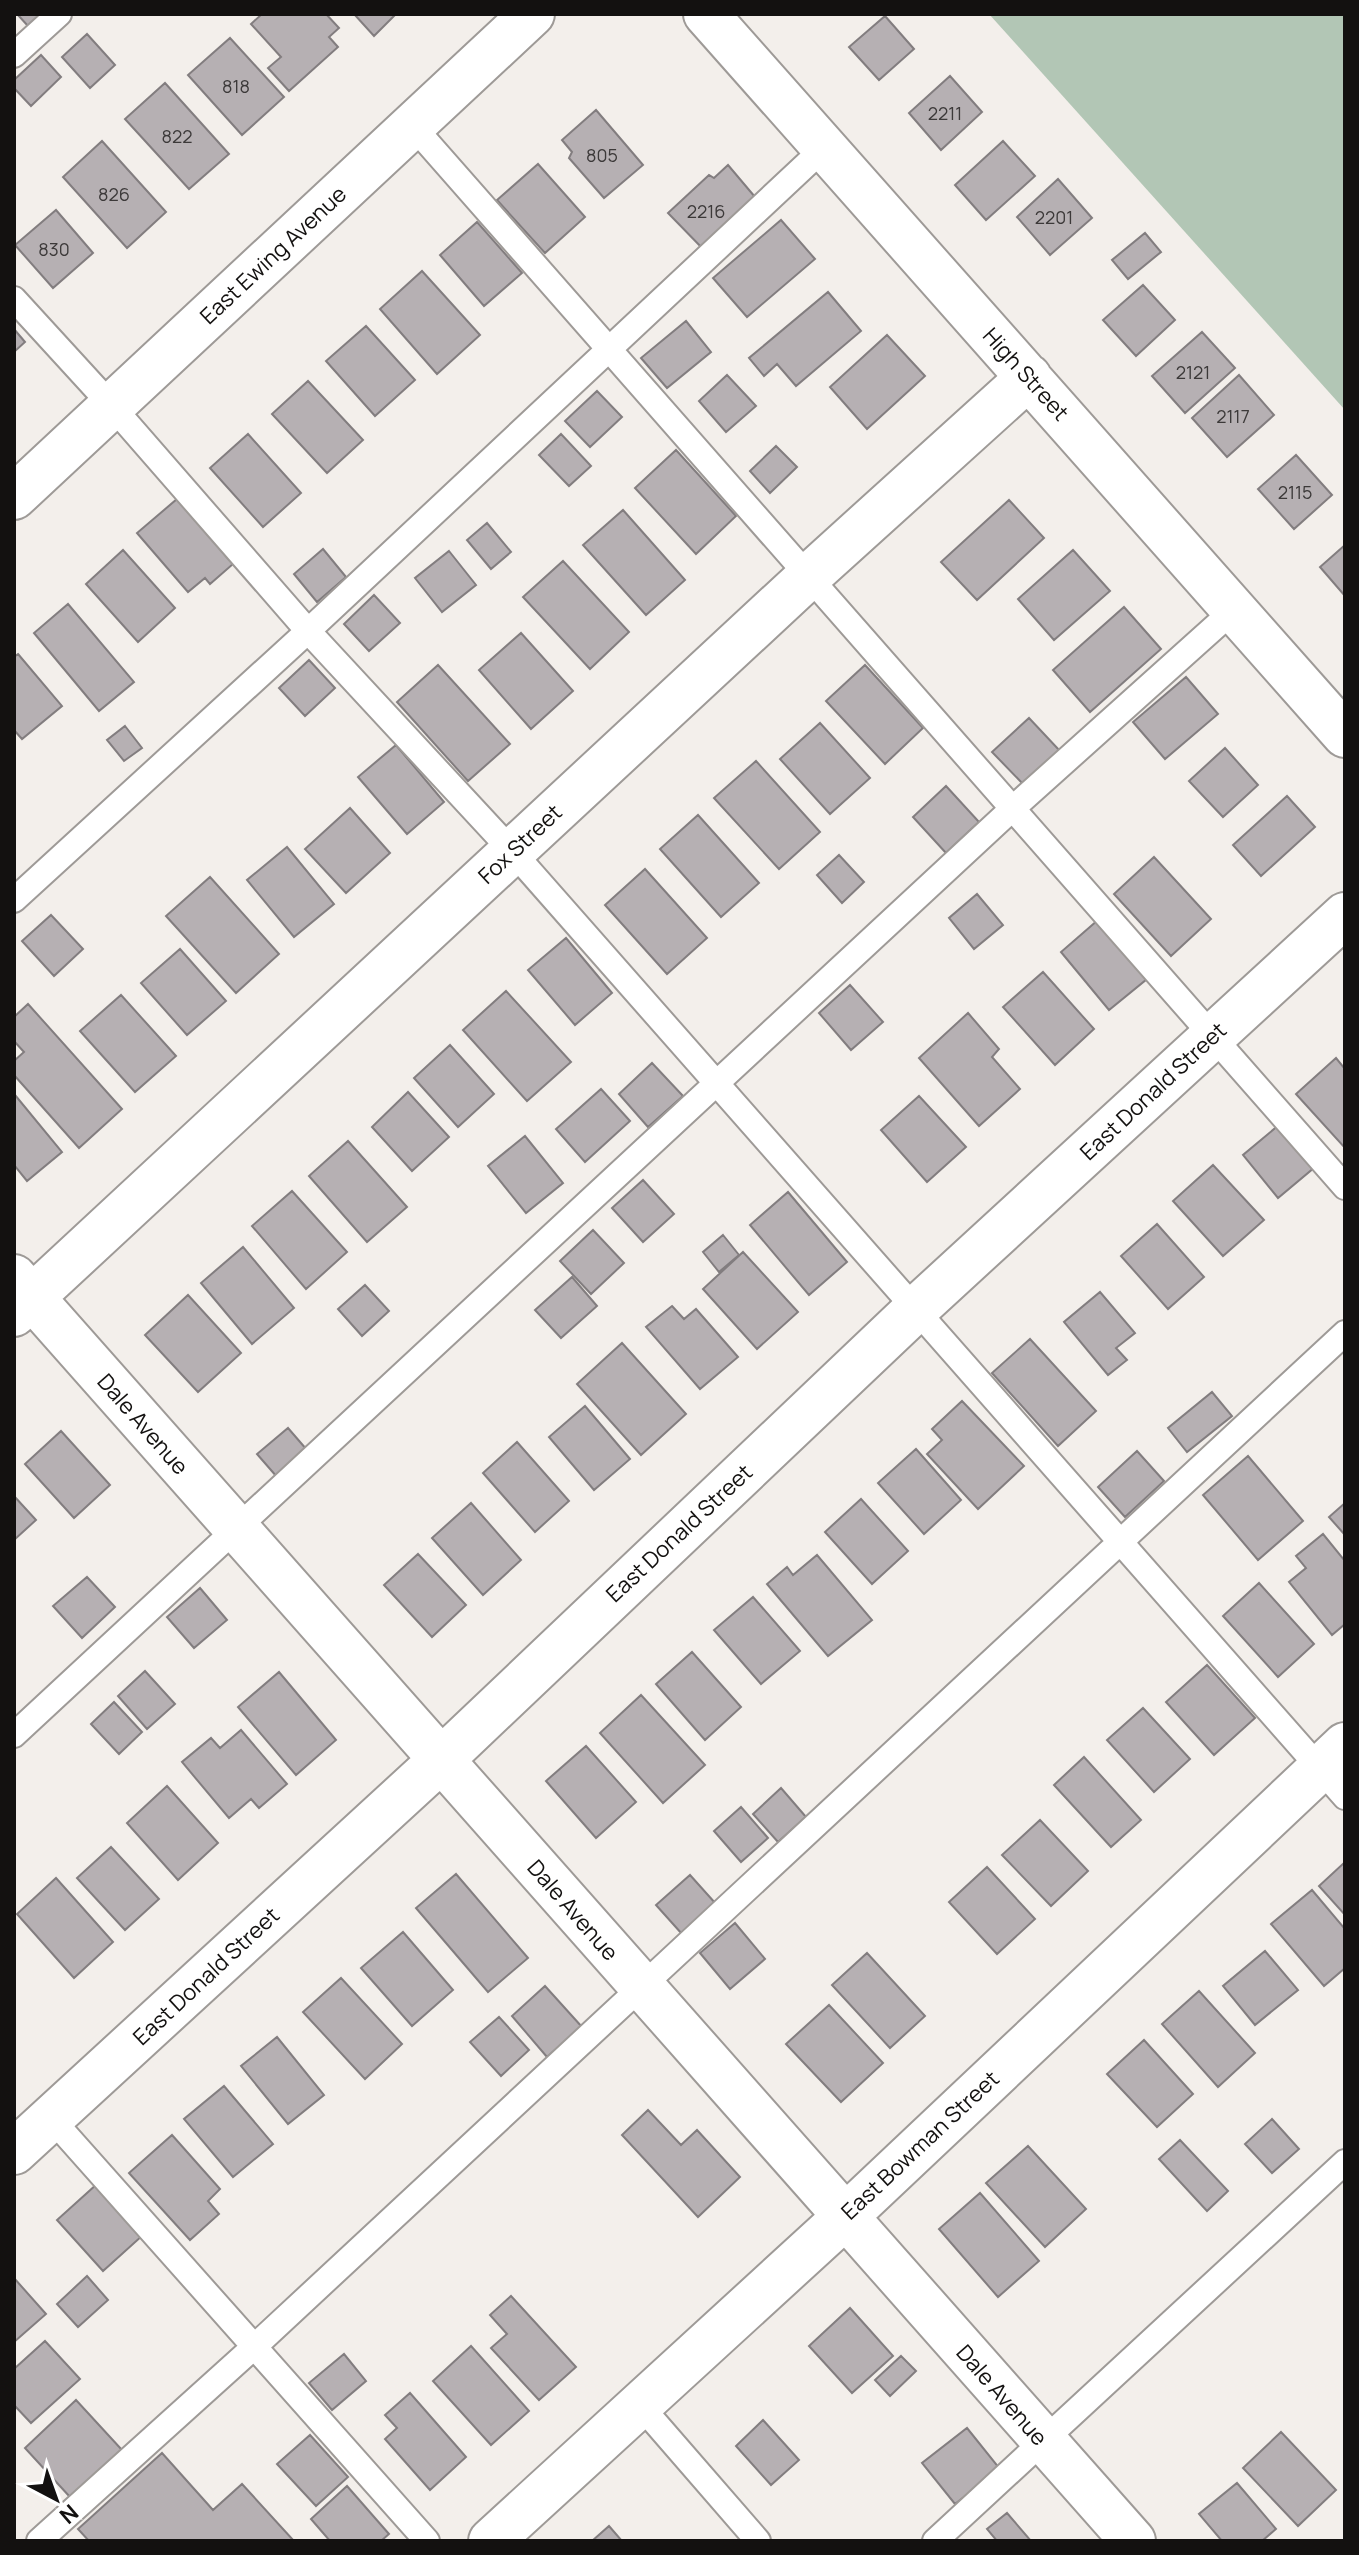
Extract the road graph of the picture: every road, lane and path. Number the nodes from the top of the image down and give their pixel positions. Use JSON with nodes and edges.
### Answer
{"nodes":[{"id":1,"x":59,"y":14,"type":"edge"},
{"id":2,"x":532,"y":14,"type":"edge"},
{"id":3,"x":706,"y":14,"type":"edge"},
{"id":4,"x":14,"y":55,"type":"edge"},
{"id":5,"x":412,"y":125,"type":"junction"},
{"id":6,"x":824,"y":148,"type":"junction"},
{"id":7,"x":14,"y":299,"type":"edge"},
{"id":8,"x":607,"y":350,"type":"junction"},
{"id":9,"x":1029,"y":377,"type":"junction"},
{"id":10,"x":111,"y":405,"type":"junction"},
{"id":11,"x":14,"y":497,"type":"edge"},
{"id":12,"x":808,"y":577,"type":"junction"},
{"id":13,"x":1236,"y":608,"type":"junction"},
{"id":14,"x":308,"y":631,"type":"junction"},
{"id":15,"x":1345,"y":735,"type":"edge"},
{"id":16,"x":1012,"y":809,"type":"junction"},
{"id":17,"x":512,"y":851,"type":"junction"},
{"id":18,"x":14,"y":900,"type":"edge"},
{"id":19,"x":1345,"y":915,"type":"edge"},
{"id":20,"x":1212,"y":1036,"type":"junction"},
{"id":21,"x":717,"y":1083,"type":"junction"},
{"id":22,"x":1345,"y":1187,"type":"edge"},
{"id":23,"x":20,"y":1296,"type":"edge"},
{"id":24,"x":916,"y":1309,"type":"junction"},
{"id":25,"x":1345,"y":1333,"type":"edge"},
{"id":26,"x":235,"y":1528,"type":"junction"},
{"id":27,"x":1119,"y":1540,"type":"junction"},
{"id":28,"x":14,"y":1735,"type":"edge"},
{"id":29,"x":441,"y":1760,"type":"junction"},
{"id":30,"x":1337,"y":1770,"type":"edge"},
{"id":31,"x":640,"y":1987,"type":"junction"},
{"id":32,"x":51,"y":2118,"type":"junction"},
{"id":33,"x":14,"y":2152,"type":"edge"},
{"id":34,"x":1345,"y":2162,"type":"edge"},
{"id":35,"x":846,"y":2216,"type":"junction"},
{"id":36,"x":254,"y":2347,"type":"junction"},
{"id":37,"x":640,"y":2405,"type":"junction"},
{"id":38,"x":1043,"y":2441,"type":"junction"},
{"id":39,"x":39,"y":2541,"type":"edge"},
{"id":40,"x":427,"y":2541,"type":"edge"},
{"id":41,"x":491,"y":2541,"type":"edge"},
{"id":42,"x":758,"y":2541,"type":"edge"},
{"id":43,"x":935,"y":2541,"type":"edge"},
{"id":44,"x":1133,"y":2541,"type":"edge"}],
"edges":[{"from":1,"to":4,"type":"lane"},
{"from":2,"to":5,"type":"street","name":"East Ewing Avenue"},
{"from":3,"to":6,"type":"street","name":"High Street"},
{"from":5,"to":8,"type":"lane"},
{"from":5,"to":10,"type":"street","name":"East Ewing Avenue"},
{"from":6,"to":8,"type":"lane"},
{"from":6,"to":9,"type":"street","name":"High Street"},
{"from":7,"to":10,"type":"lane"},
{"from":8,"to":12,"type":"lane"},
{"from":8,"to":14,"type":"lane"},
{"from":9,"to":12,"type":"street","name":"Fox Street"},
{"from":9,"to":13,"type":"street","name":"High Street"},
{"from":10,"to":11,"type":"street","name":"East Ewing Avenue"},
{"from":10,"to":14,"type":"lane"},
{"from":12,"to":16,"type":"lane"},
{"from":12,"to":17,"type":"street","name":"Fox Street"},
{"from":13,"to":15,"type":"street","name":"High Street"},
{"from":13,"to":16,"type":"lane"},
{"from":14,"to":17,"type":"lane"},
{"from":14,"to":18,"type":"lane"},
{"from":16,"to":20,"type":"lane"},
{"from":16,"to":21,"type":"lane"},
{"from":17,"to":21,"type":"lane"},
{"from":17,"to":23,"type":"street","name":"Fox Street"},
{"from":19,"to":20,"type":"street","name":"East Donald Street"},
{"from":20,"to":22,"type":"lane"},
{"from":20,"to":24,"type":"street","name":"East Donald Street"},
{"from":21,"to":24,"type":"lane"},
{"from":21,"to":26,"type":"lane"},
{"from":23,"to":26,"type":"street","name":"Dale Avenue"},
{"from":24,"to":27,"type":"lane"},
{"from":24,"to":29,"type":"street","name":"East Donald Street"},
{"from":25,"to":27,"type":"lane"},
{"from":26,"to":28,"type":"lane"},
{"from":26,"to":29,"type":"street","name":"Dale Avenue"},
{"from":27,"to":30,"type":"lane"},
{"from":27,"to":31,"type":"lane"},
{"from":29,"to":31,"type":"street","name":"Dale Avenue"},
{"from":29,"to":32,"type":"street","name":"East Donald Street"},
{"from":30,"to":35,"type":"street","name":"East Bowman Street"},
{"from":31,"to":35,"type":"street","name":"Dale Avenue"},
{"from":31,"to":36,"type":"lane"},
{"from":32,"to":33,"type":"street","name":"East Donald Street"},
{"from":32,"to":36,"type":"lane"},
{"from":34,"to":38,"type":"lane"},
{"from":35,"to":37,"type":"street","name":"East Bowman Street"},
{"from":35,"to":38,"type":"street","name":"Dale Avenue"},
{"from":36,"to":39,"type":"lane"},
{"from":36,"to":40,"type":"lane"},
{"from":37,"to":41,"type":"street","name":"East Bowman Street"},
{"from":37,"to":42,"type":"lane"},
{"from":38,"to":43,"type":"lane"},
{"from":38,"to":44,"type":"street","name":"Dale Avenue"}]}
